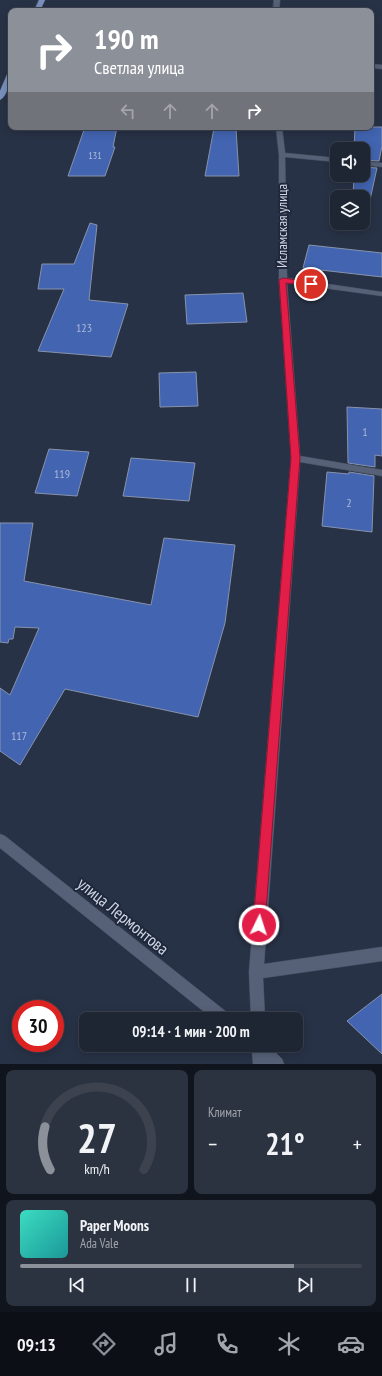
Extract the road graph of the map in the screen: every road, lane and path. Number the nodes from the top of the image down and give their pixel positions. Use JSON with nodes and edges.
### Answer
{"nodes":[{"id":1,"x":8,"y":79,"type":"edge"},
{"id":2,"x":0,"y":98,"type":"edge"},
{"id":3,"x":279,"y":130,"type":"edge"},
{"id":4,"x":282,"y":155,"type":"junction"},
{"id":5,"x":330,"y":159,"type":"edge"},
{"id":6,"x":370,"y":164,"type":"edge"},
{"id":7,"x":382,"y":165,"type":"edge"},
{"id":8,"x":283,"y":280,"type":"junction"},
{"id":9,"x":382,"y":294,"type":"edge"},
{"id":10,"x":296,"y":458,"type":"junction"},
{"id":11,"x":382,"y":473,"type":"edge"},
{"id":12,"x":0,"y":840,"type":"edge"},
{"id":13,"x":382,"y":954,"type":"edge"},
{"id":14,"x":256,"y":972,"type":"junction"},
{"id":15,"x":215,"y":1012,"type":"edge"},
{"id":16,"x":258,"y":1012,"type":"edge"},
{"id":17,"x":259,"y":1052,"type":"edge"},
{"id":18,"x":264,"y":1052,"type":"edge"},
{"id":19,"x":260,"y":1064,"type":"edge"},
{"id":20,"x":277,"y":1064,"type":"edge"}],
"edges":[{"from":1,"to":2,"type":"main road"},
{"from":3,"to":4,"type":"street","name":"Исламская улица"},
{"from":4,"to":5,"type":"street"},
{"from":4,"to":8,"type":"street","name":"Исламская улица"},
{"from":6,"to":7,"type":"street"},
{"from":8,"to":9,"type":"street"},
{"from":8,"to":10,"type":"street","name":"Исламская улица"},
{"from":10,"to":11,"type":"street"},
{"from":10,"to":14,"type":"street","name":"Исламская улица"},
{"from":12,"to":15,"type":"street","name":"улица Лермонтова"},
{"from":13,"to":14,"type":"street"},
{"from":14,"to":16,"type":"street","name":"Исламская улица"},
{"from":17,"to":19,"type":"street"},
{"from":18,"to":20,"type":"street"}]}
